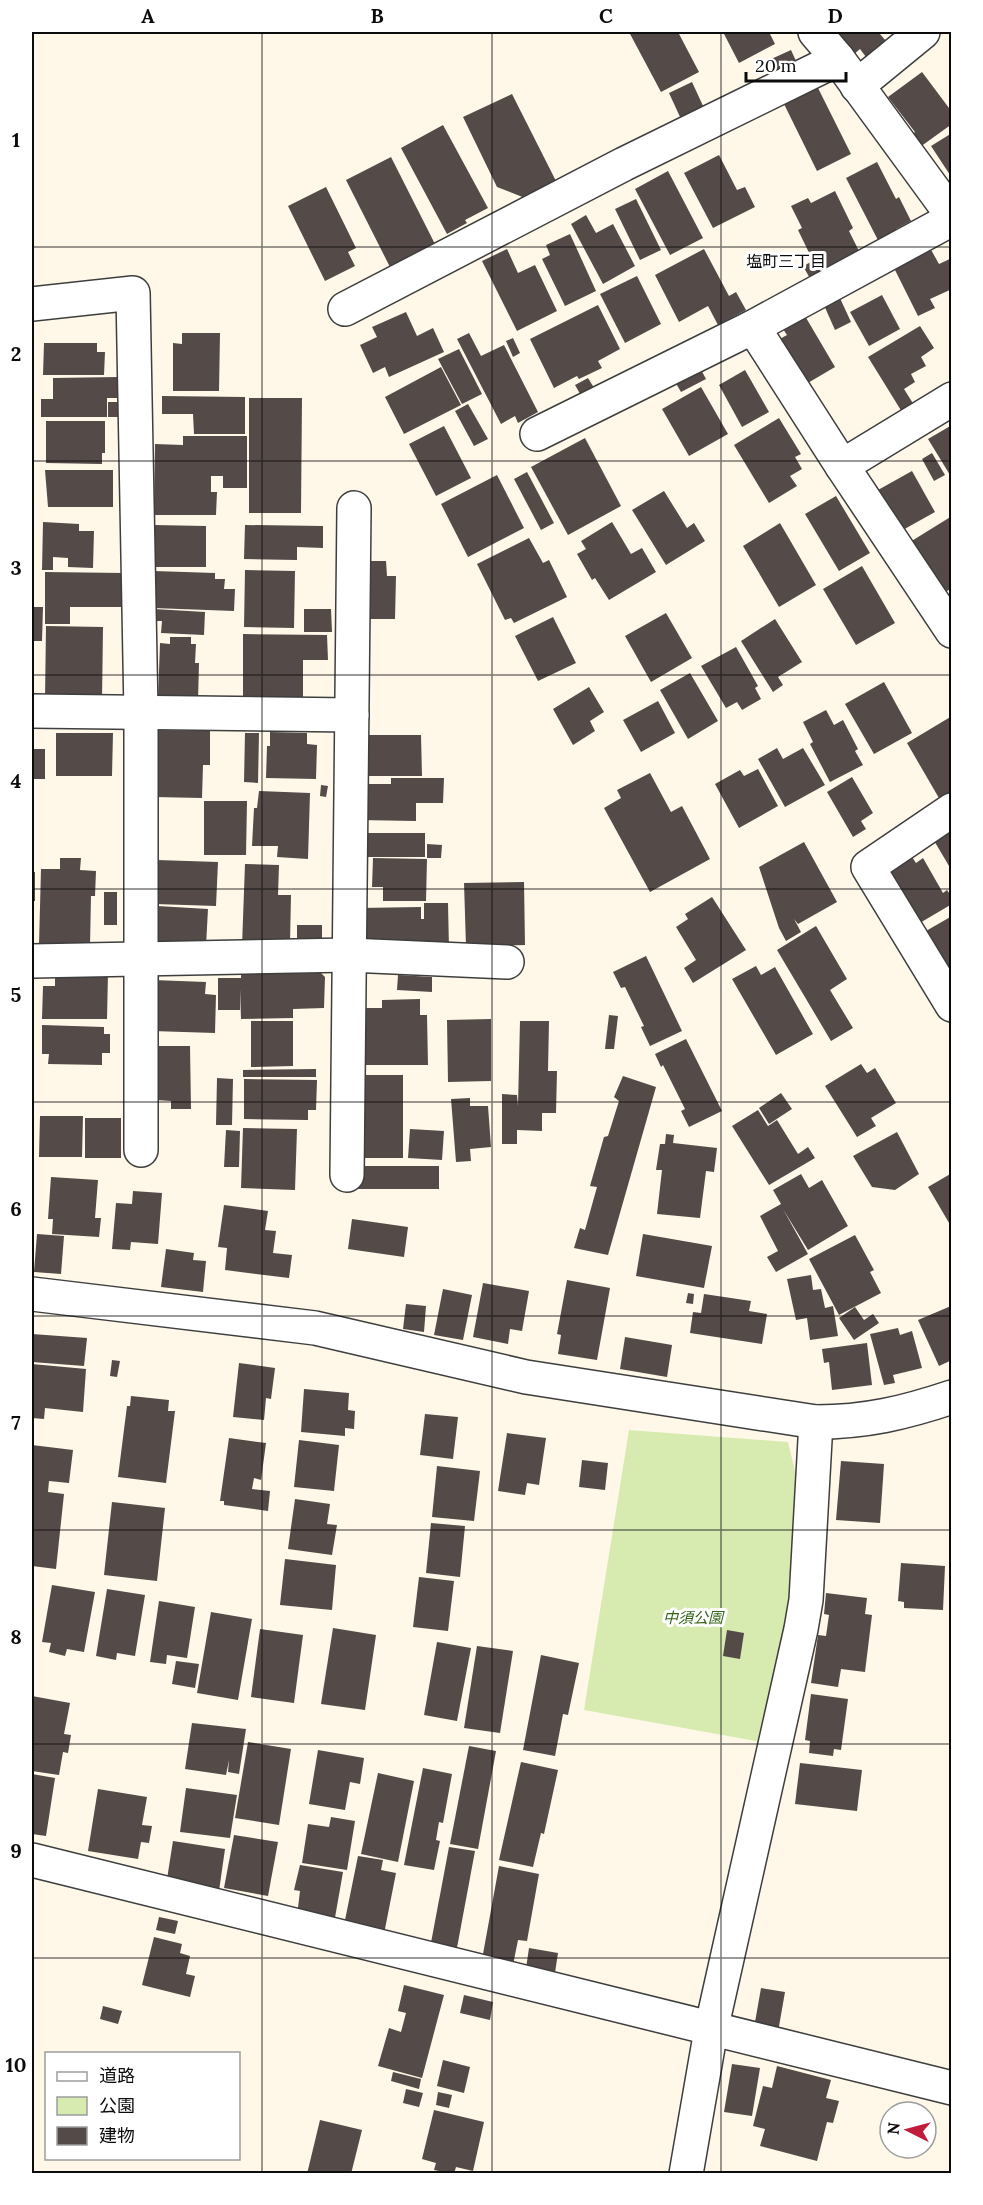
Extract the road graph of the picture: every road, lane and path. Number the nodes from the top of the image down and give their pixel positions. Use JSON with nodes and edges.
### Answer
{"nodes":[{"id":1,"x":815,"y":32,"type":"edge"},
{"id":2,"x":923,"y":32,"type":"edge"},
{"id":3,"x":837,"y":59,"type":"junction"},
{"id":4,"x":857,"y":86,"type":"junction"},
{"id":5,"x":951,"y":217,"type":"edge"},
{"id":6,"x":32,"y":304,"type":"edge"},
{"id":7,"x":345,"y":309,"type":"dead end"},
{"id":8,"x":753,"y":327,"type":"junction"},
{"id":9,"x":951,"y":399,"type":"edge"},
{"id":10,"x":537,"y":434,"type":"dead end"},
{"id":11,"x":842,"y":466,"type":"junction"},
{"id":12,"x":354,"y":508,"type":"dead end"},
{"id":13,"x":948,"y":617,"type":"edge"},
{"id":14,"x":32,"y":711,"type":"edge"},
{"id":15,"x":141,"y":712,"type":"junction"},
{"id":16,"x":352,"y":715,"type":"junction"},
{"id":17,"x":951,"y":810,"type":"edge"},
{"id":18,"x":349,"y":955,"type":"junction"},
{"id":19,"x":142,"y":959,"type":"junction"},
{"id":20,"x":32,"y":961,"type":"edge"},
{"id":21,"x":507,"y":962,"type":"dead end"},
{"id":22,"x":951,"y":1005,"type":"edge"},
{"id":23,"x":141,"y":1150,"type":"dead end"},
{"id":24,"x":346,"y":1175,"type":"dead end"},
{"id":25,"x":32,"y":1294,"type":"edge"},
{"id":26,"x":951,"y":1397,"type":"edge"},
{"id":27,"x":816,"y":1422,"type":"junction"},
{"id":28,"x":32,"y":1860,"type":"edge"},
{"id":29,"x":711,"y":2030,"type":"junction"},
{"id":30,"x":951,"y":2088,"type":"edge"},
{"id":31,"x":686,"y":2174,"type":"edge"}],
"edges":[{"from":1,"to":3,"type":"street"},
{"from":2,"to":4,"type":"street"},
{"from":3,"to":4,"type":"street"},
{"from":3,"to":7,"type":"street"},
{"from":4,"to":5,"type":"street"},
{"from":5,"to":8,"type":"street"},
{"from":6,"to":15,"type":"street"},
{"from":8,"to":10,"type":"street"},
{"from":8,"to":11,"type":"street"},
{"from":9,"to":11,"type":"street"},
{"from":11,"to":13,"type":"street"},
{"from":12,"to":16,"type":"street"},
{"from":14,"to":15,"type":"street"},
{"from":15,"to":16,"type":"street"},
{"from":15,"to":19,"type":"street"},
{"from":16,"to":18,"type":"street"},
{"from":17,"to":22,"type":"street"},
{"from":18,"to":19,"type":"street"},
{"from":18,"to":21,"type":"street"},
{"from":18,"to":24,"type":"street"},
{"from":19,"to":20,"type":"street"},
{"from":19,"to":23,"type":"street"},
{"from":25,"to":27,"type":"street"},
{"from":26,"to":27,"type":"street"},
{"from":27,"to":29,"type":"street"},
{"from":28,"to":29,"type":"street"},
{"from":29,"to":30,"type":"street"},
{"from":29,"to":31,"type":"street"}]}
